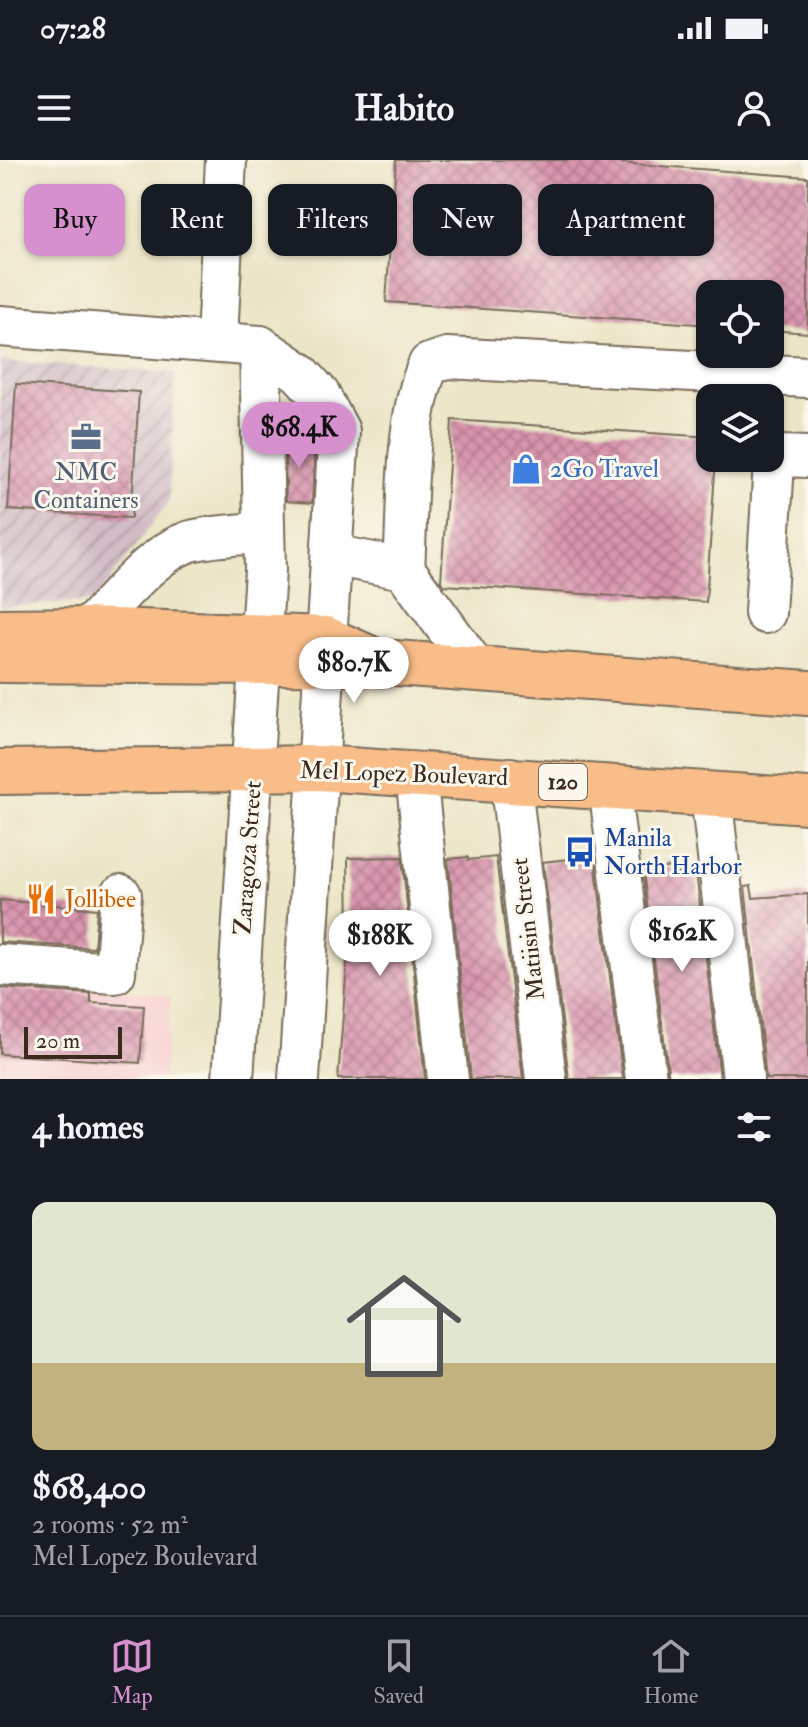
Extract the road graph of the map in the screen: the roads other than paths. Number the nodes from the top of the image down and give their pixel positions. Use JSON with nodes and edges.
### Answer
{"nodes":[{"id":1,"x":226,"y":160,"type":"edge"},
{"id":2,"x":0,"y":326,"type":"edge"},
{"id":3,"x":217,"y":340,"type":"junction"},
{"id":4,"x":260,"y":346,"type":"junction"},
{"id":5,"x":808,"y":377,"type":"edge"},
{"id":6,"x":808,"y":457,"type":"edge"},
{"id":7,"x":263,"y":532,"type":"junction"},
{"id":8,"x":332,"y":555,"type":"junction"},
{"id":9,"x":404,"y":569,"type":"junction"},
{"id":10,"x":765,"y":613,"type":"dead end"},
{"id":11,"x":87,"y":630,"type":"junction"},
{"id":12,"x":0,"y":631,"type":"edge"},
{"id":13,"x":260,"y":649,"type":"junction"},
{"id":14,"x":325,"y":651,"type":"junction"},
{"id":15,"x":0,"y":660,"type":"edge"},
{"id":16,"x":475,"y":667,"type":"junction"},
{"id":17,"x":808,"y":693,"type":"edge"},
{"id":18,"x":319,"y":768,"type":"junction"},
{"id":19,"x":254,"y":771,"type":"junction"},
{"id":20,"x":0,"y":772,"type":"edge"},
{"id":21,"x":416,"y":774,"type":"junction"},
{"id":22,"x":510,"y":778,"type":"junction"},
{"id":23,"x":609,"y":786,"type":"junction"},
{"id":24,"x":711,"y":794,"type":"junction"},
{"id":25,"x":808,"y":801,"type":"edge"},
{"id":26,"x":121,"y":895,"type":"dead end"},
{"id":27,"x":0,"y":965,"type":"edge"},
{"id":28,"x":233,"y":1079,"type":"edge"},
{"id":29,"x":299,"y":1079,"type":"edge"},
{"id":30,"x":448,"y":1079,"type":"edge"},
{"id":31,"x":546,"y":1079,"type":"edge"},
{"id":32,"x":646,"y":1079,"type":"edge"},
{"id":33,"x":743,"y":1079,"type":"edge"}],
"edges":[{"from":1,"to":3,"type":"street"},
{"from":2,"to":3,"type":"street"},
{"from":3,"to":4,"type":"street"},
{"from":4,"to":7,"type":"street","name":"Zaragoza Street"},
{"from":4,"to":8,"type":"street"},
{"from":5,"to":9,"type":"street"},
{"from":6,"to":10,"type":"street"},
{"from":7,"to":11,"type":"street"},
{"from":7,"to":13,"type":"street","name":"Zaragoza Street"},
{"from":8,"to":9,"type":"street"},
{"from":8,"to":14,"type":"street"},
{"from":9,"to":16,"type":"street"},
{"from":11,"to":12,"type":"main road"},
{"from":11,"to":13,"type":"main road"},
{"from":13,"to":14,"type":"main road"},
{"from":13,"to":15,"type":"main road"},
{"from":13,"to":19,"type":"street","name":"Zaragoza Street"},
{"from":14,"to":16,"type":"main road"},
{"from":14,"to":18,"type":"street"},
{"from":16,"to":17,"type":"main road"},
{"from":18,"to":19,"type":"main road","name":"Mel Lopez Boulevard","number":"120"},
{"from":18,"to":21,"type":"main road","name":"Mel Lopez Boulevard","number":"120"},
{"from":18,"to":29,"type":"street"},
{"from":19,"to":20,"type":"main road","name":"Mel Lopez Boulevard","number":"120"},
{"from":19,"to":28,"type":"street","name":"Zaragoza Street"},
{"from":21,"to":22,"type":"main road","name":"Mel Lopez Boulevard","number":"120"},
{"from":21,"to":30,"type":"street"},
{"from":22,"to":23,"type":"main road","name":"Mel Lopez Boulevard","number":"120"},
{"from":22,"to":31,"type":"street","name":"Matiisin Street"},
{"from":23,"to":24,"type":"main road","name":"Mel Lopez Boulevard","number":"120"},
{"from":23,"to":32,"type":"street"},
{"from":24,"to":25,"type":"main road","name":"Mel Lopez Boulevard","number":"120"},
{"from":24,"to":33,"type":"street"},
{"from":26,"to":27,"type":"street"}]}
